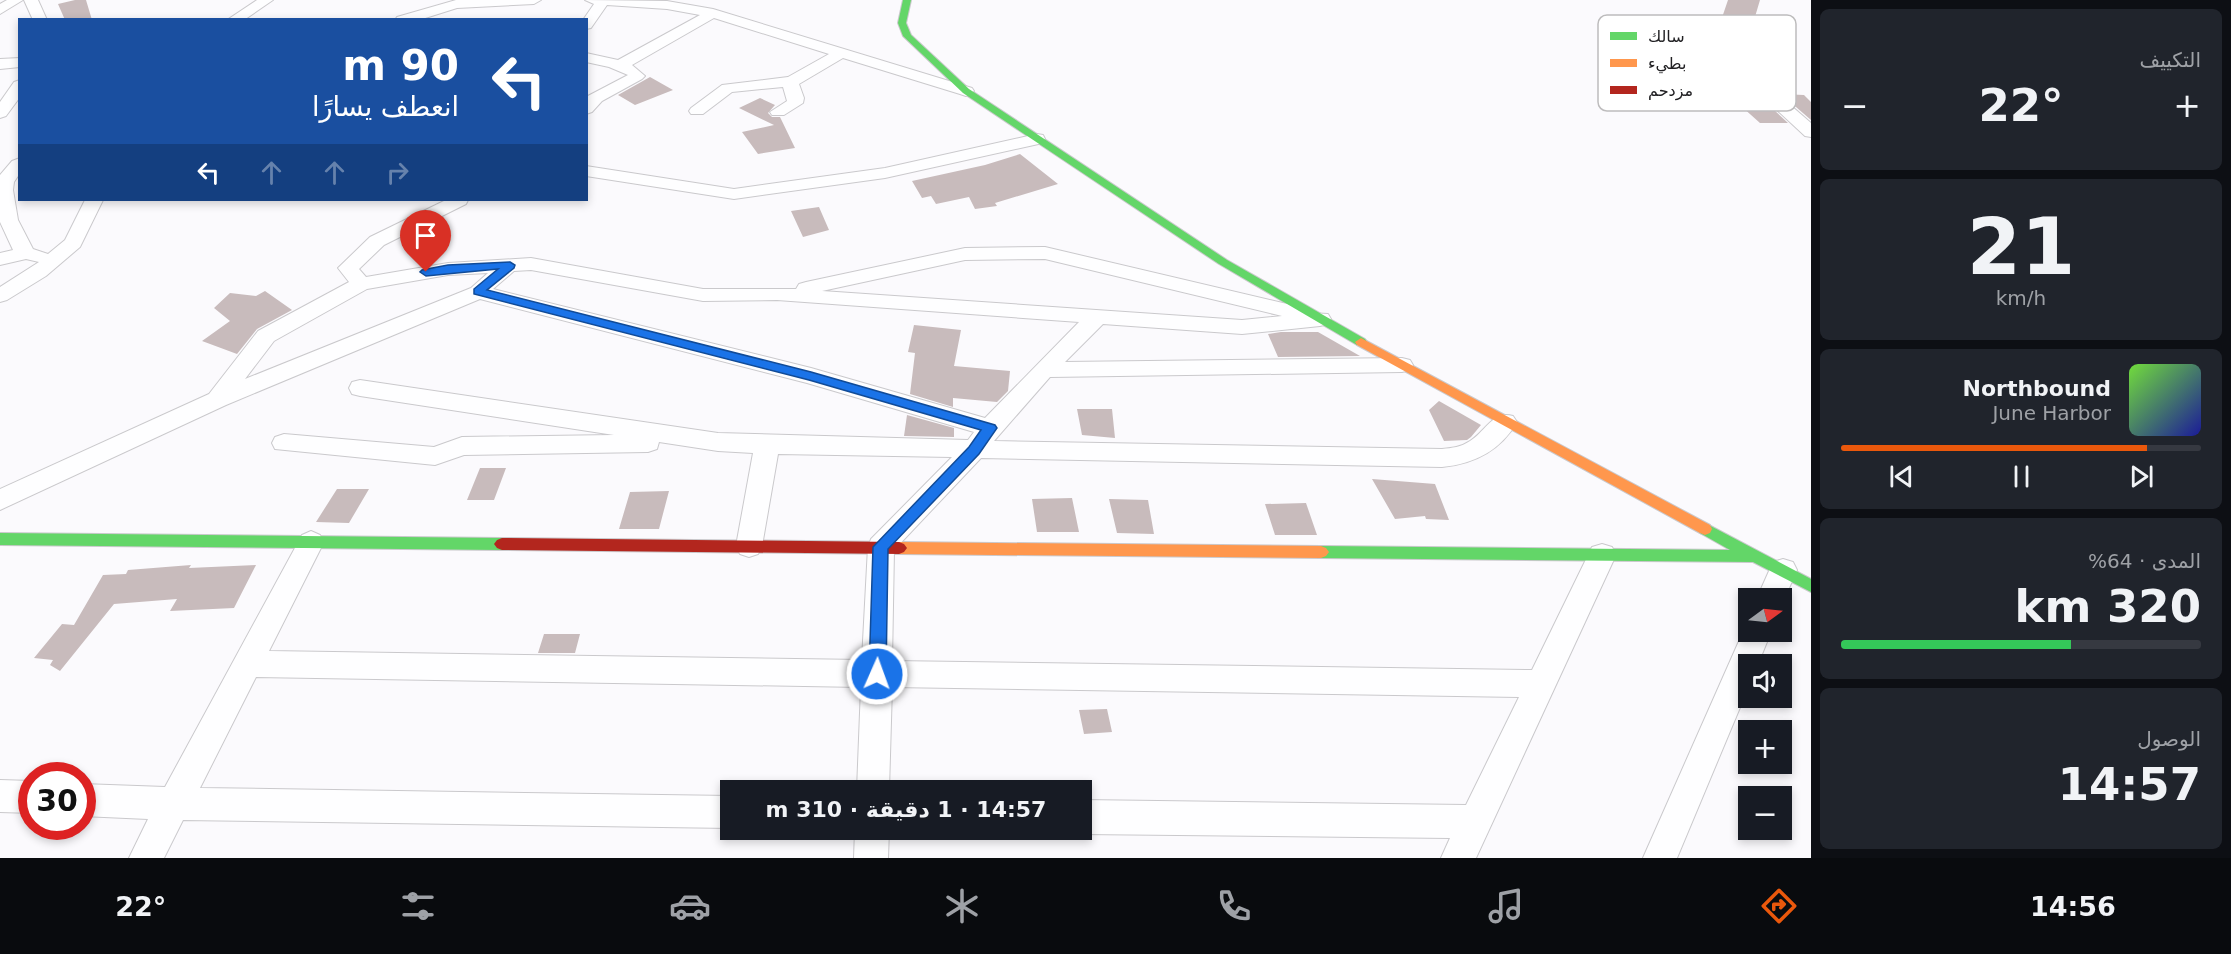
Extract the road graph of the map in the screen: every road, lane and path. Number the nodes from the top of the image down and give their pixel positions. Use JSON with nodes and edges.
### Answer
{"nodes":[{"id":1,"x":16,"y":0,"type":"edge"},
{"id":2,"x":31,"y":0,"type":"edge"},
{"id":3,"x":266,"y":0,"type":"edge"},
{"id":4,"x":534,"y":0,"type":"edge"},
{"id":5,"x":907,"y":0,"type":"edge"},
{"id":6,"x":597,"y":1,"type":"edge"},
{"id":7,"x":644,"y":2,"type":"edge"},
{"id":8,"x":0,"y":10,"type":"edge"},
{"id":9,"x":713,"y":13,"type":"junction"},
{"id":10,"x":39,"y":18,"type":"edge"},
{"id":11,"x":237,"y":18,"type":"edge"},
{"id":12,"x":409,"y":18,"type":"edge"},
{"id":13,"x":588,"y":21,"type":"edge"},
{"id":14,"x":841,"y":53,"type":"junction"},
{"id":15,"x":588,"y":58,"type":"edge"},
{"id":16,"x":18,"y":62,"type":"edge"},
{"id":17,"x":0,"y":64,"type":"edge"},
{"id":18,"x":619,"y":66,"type":"junction"},
{"id":19,"x":792,"y":81,"type":"junction"},
{"id":20,"x":18,"y":89,"type":"edge"},
{"id":21,"x":966,"y":91,"type":"junction"},
{"id":22,"x":588,"y":105,"type":"edge"},
{"id":23,"x":2,"y":109,"type":"edge"},
{"id":24,"x":697,"y":111,"type":"dead end"},
{"id":25,"x":1788,"y":111,"type":"edge"},
{"id":26,"x":778,"y":112,"type":"dead end"},
{"id":27,"x":1811,"y":132,"type":"edge"},
{"id":28,"x":1037,"y":140,"type":"junction"},
{"id":29,"x":18,"y":165,"type":"edge"},
{"id":30,"x":588,"y":171,"type":"edge"},
{"id":31,"x":94,"y":201,"type":"edge"},
{"id":32,"x":457,"y":201,"type":"edge"},
{"id":33,"x":26,"y":254,"type":"junction"},
{"id":34,"x":59,"y":256,"type":"junction"},
{"id":35,"x":0,"y":259,"type":"edge"},
{"id":36,"x":510,"y":265,"type":"junction"},
{"id":37,"x":361,"y":284,"type":"junction"},
{"id":38,"x":478,"y":292,"type":"junction"},
{"id":39,"x":777,"y":294,"type":"junction"},
{"id":40,"x":0,"y":296,"type":"edge"},
{"id":41,"x":1098,"y":316,"type":"junction"},
{"id":42,"x":1320,"y":319,"type":"junction"},
{"id":43,"x":1402,"y":366,"type":"junction"},
{"id":44,"x":1044,"y":370,"type":"junction"},
{"id":45,"x":360,"y":388,"type":"dead end"},
{"id":46,"x":218,"y":399,"type":"junction"},
{"id":47,"x":1505,"y":422,"type":"junction"},
{"id":48,"x":990,"y":428,"type":"junction"},
{"id":49,"x":718,"y":442,"type":"junction"},
{"id":50,"x":284,"y":443,"type":"dead end"},
{"id":51,"x":767,"y":445,"type":"junction"},
{"id":52,"x":974,"y":450,"type":"junction"},
{"id":53,"x":0,"y":500,"type":"edge"},
{"id":54,"x":0,"y":539,"type":"edge"},
{"id":55,"x":311,"y":542,"type":"junction"},
{"id":56,"x":749,"y":546,"type":"junction"},
{"id":57,"x":881,"y":547,"type":"junction"},
{"id":58,"x":1602,"y":555,"type":"junction"},
{"id":59,"x":1756,"y":556,"type":"junction"},
{"id":60,"x":1783,"y":570,"type":"junction"},
{"id":61,"x":1811,"y":586,"type":"edge"},
{"id":62,"x":1775,"y":588,"type":"edge"},
{"id":63,"x":1753,"y":642,"type":"edge"},
{"id":64,"x":247,"y":664,"type":"junction"},
{"id":65,"x":877,"y":674,"type":"junction"},
{"id":66,"x":1540,"y":684,"type":"junction"},
{"id":67,"x":873,"y":780,"type":"edge"},
{"id":68,"x":0,"y":796,"type":"edge"},
{"id":69,"x":18,"y":797,"type":"edge"},
{"id":70,"x":96,"y":801,"type":"edge"},
{"id":71,"x":174,"y":804,"type":"junction"},
{"id":72,"x":720,"y":812,"type":"edge"},
{"id":73,"x":1092,"y":817,"type":"edge"},
{"id":74,"x":1475,"y":822,"type":"junction"},
{"id":75,"x":872,"y":840,"type":"edge"},
{"id":76,"x":146,"y":858,"type":"edge"},
{"id":77,"x":871,"y":858,"type":"edge"},
{"id":78,"x":1458,"y":858,"type":"edge"},
{"id":79,"x":1660,"y":858,"type":"edge"}],
"edges":[{"from":1,"to":8,"type":"street"},
{"from":2,"to":10,"type":"street"},
{"from":3,"to":11,"type":"street"},
{"from":4,"to":12,"type":"street"},
{"from":5,"to":21,"type":"street"},
{"from":6,"to":7,"type":"street"},
{"from":6,"to":13,"type":"street"},
{"from":7,"to":9,"type":"street"},
{"from":9,"to":14,"type":"street"},
{"from":9,"to":18,"type":"street"},
{"from":14,"to":19,"type":"street"},
{"from":14,"to":21,"type":"street"},
{"from":15,"to":18,"type":"street"},
{"from":16,"to":17,"type":"street"},
{"from":18,"to":22,"type":"street"},
{"from":19,"to":24,"type":"street"},
{"from":19,"to":26,"type":"street"},
{"from":20,"to":23,"type":"street"},
{"from":21,"to":28,"type":"street"},
{"from":25,"to":27,"type":"street"},
{"from":28,"to":30,"type":"street"},
{"from":28,"to":42,"type":"street"},
{"from":29,"to":33,"type":"street"},
{"from":31,"to":34,"type":"street"},
{"from":32,"to":37,"type":"street"},
{"from":33,"to":34,"type":"street"},
{"from":33,"to":35,"type":"street"},
{"from":34,"to":40,"type":"street"},
{"from":36,"to":37,"type":"street"},
{"from":36,"to":38,"type":"street"},
{"from":36,"to":39,"type":"street"},
{"from":37,"to":46,"type":"street"},
{"from":38,"to":46,"type":"street"},
{"from":38,"to":48,"type":"street"},
{"from":39,"to":41,"type":"street"},
{"from":39,"to":42,"type":"street"},
{"from":41,"to":42,"type":"street"},
{"from":41,"to":44,"type":"street"},
{"from":42,"to":43,"type":"street"},
{"from":43,"to":44,"type":"street"},
{"from":43,"to":47,"type":"street"},
{"from":44,"to":48,"type":"street"},
{"from":45,"to":49,"type":"street"},
{"from":46,"to":53,"type":"street"},
{"from":47,"to":52,"type":"street"},
{"from":47,"to":59,"type":"street"},
{"from":48,"to":52,"type":"street"},
{"from":49,"to":50,"type":"street"},
{"from":49,"to":51,"type":"street"},
{"from":51,"to":52,"type":"street"},
{"from":51,"to":56,"type":"street"},
{"from":52,"to":57,"type":"street"},
{"from":54,"to":55,"type":"street"},
{"from":55,"to":56,"type":"street"},
{"from":55,"to":64,"type":"street"},
{"from":56,"to":57,"type":"street"},
{"from":57,"to":58,"type":"street"},
{"from":57,"to":65,"type":"street"},
{"from":58,"to":59,"type":"street"},
{"from":58,"to":66,"type":"street"},
{"from":59,"to":60,"type":"street"},
{"from":60,"to":61,"type":"street"},
{"from":60,"to":62,"type":"street"},
{"from":63,"to":79,"type":"street"},
{"from":64,"to":65,"type":"street"},
{"from":64,"to":71,"type":"street"},
{"from":65,"to":66,"type":"street"},
{"from":65,"to":67,"type":"street"},
{"from":66,"to":74,"type":"street"},
{"from":68,"to":69,"type":"street"},
{"from":70,"to":71,"type":"street"},
{"from":71,"to":72,"type":"street"},
{"from":71,"to":76,"type":"street"},
{"from":73,"to":74,"type":"street"},
{"from":74,"to":78,"type":"street"},
{"from":75,"to":77,"type":"street"}]}
